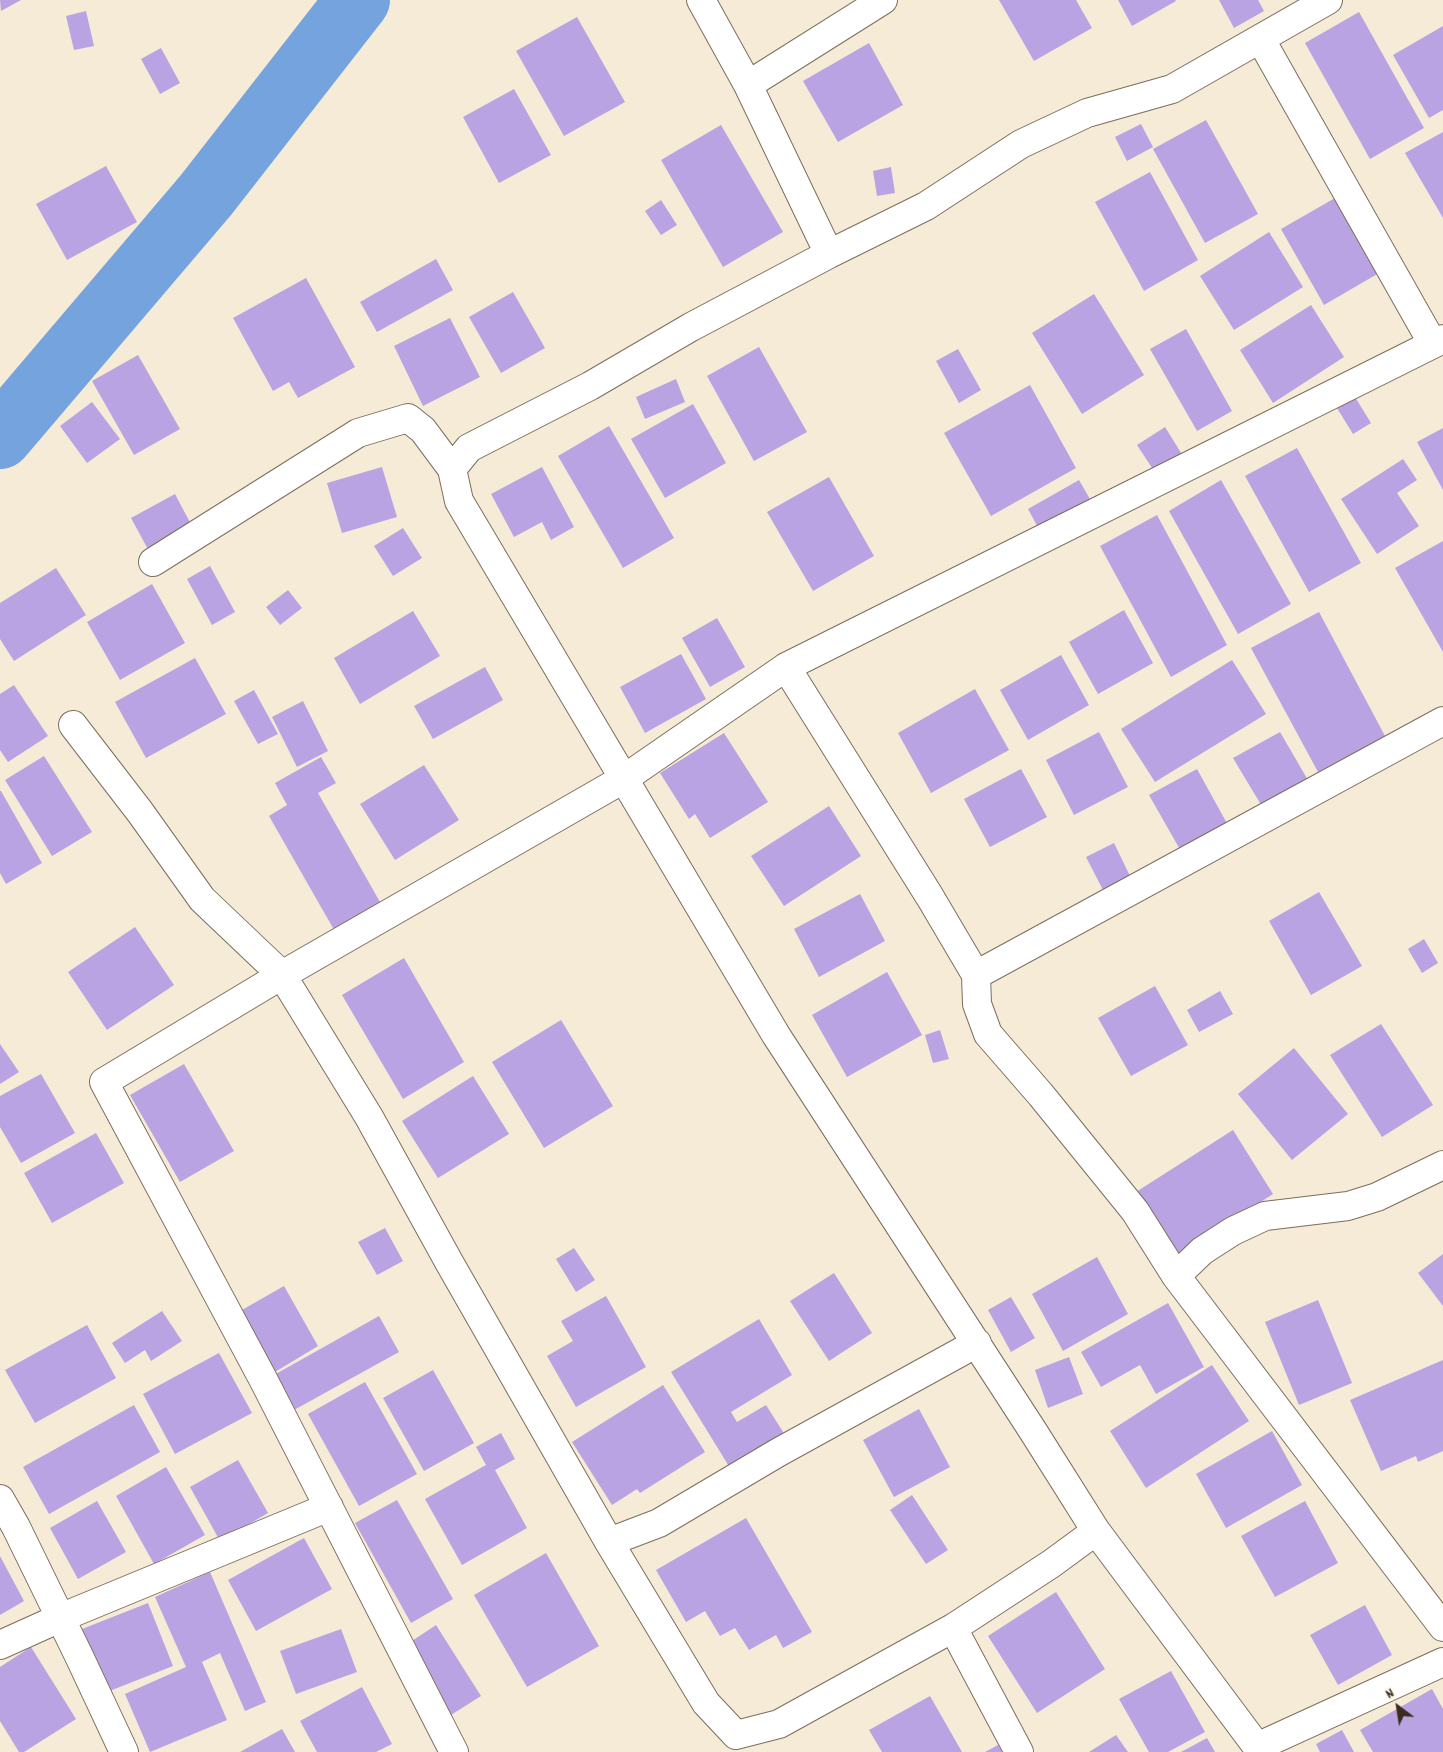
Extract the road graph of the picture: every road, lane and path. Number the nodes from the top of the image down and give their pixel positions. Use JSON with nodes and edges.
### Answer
{"nodes":[{"id":1,"x":701,"y":0,"type":"edge"},
{"id":2,"x":883,"y":0,"type":"edge"},
{"id":3,"x":1328,"y":0,"type":"edge"},
{"id":4,"x":1261,"y":40,"type":"junction"},
{"id":5,"x":748,"y":86,"type":"junction"},
{"id":6,"x":829,"y":254,"type":"junction"},
{"id":7,"x":1438,"y":342,"type":"edge"},
{"id":8,"x":452,"y":469,"type":"junction"},
{"id":9,"x":153,"y":562,"type":"dead end"},
{"id":10,"x":786,"y":667,"type":"junction"},
{"id":11,"x":1443,"y":721,"type":"edge"},
{"id":12,"x":73,"y":725,"type":"dead end"},
{"id":13,"x":625,"y":778,"type":"junction"},
{"id":14,"x":282,"y":975,"type":"junction"},
{"id":15,"x":976,"y":975,"type":"junction"},
{"id":16,"x":1443,"y":1166,"type":"edge"},
{"id":17,"x":1176,"y":1276,"type":"junction"},
{"id":18,"x":977,"y":1343,"type":"junction"},
{"id":19,"x":0,"y":1499,"type":"edge"},
{"id":20,"x":328,"y":1508,"type":"junction"},
{"id":21,"x":1096,"y":1531,"type":"junction"},
{"id":22,"x":609,"y":1542,"type":"junction"},
{"id":23,"x":60,"y":1618,"type":"junction"},
{"id":24,"x":1443,"y":1627,"type":"edge"},
{"id":25,"x":953,"y":1628,"type":"junction"},
{"id":26,"x":0,"y":1645,"type":"edge"},
{"id":27,"x":1443,"y":1662,"type":"edge"},
{"id":28,"x":1259,"y":1750,"type":"edge"},
{"id":29,"x":124,"y":1752,"type":"edge"},
{"id":30,"x":454,"y":1752,"type":"edge"},
{"id":31,"x":1019,"y":1752,"type":"edge"}],
"edges":[{"from":1,"to":5,"type":"street"},
{"from":2,"to":5,"type":"street"},
{"from":3,"to":4,"type":"street"},
{"from":4,"to":6,"type":"street"},
{"from":4,"to":7,"type":"street"},
{"from":5,"to":6,"type":"street"},
{"from":6,"to":8,"type":"street"},
{"from":7,"to":10,"type":"street"},
{"from":8,"to":9,"type":"street"},
{"from":8,"to":13,"type":"street"},
{"from":10,"to":13,"type":"street"},
{"from":10,"to":15,"type":"street"},
{"from":11,"to":15,"type":"street"},
{"from":12,"to":14,"type":"street"},
{"from":13,"to":14,"type":"street"},
{"from":13,"to":18,"type":"street"},
{"from":14,"to":20,"type":"street"},
{"from":14,"to":22,"type":"street"},
{"from":15,"to":17,"type":"street"},
{"from":16,"to":17,"type":"street"},
{"from":17,"to":24,"type":"street"},
{"from":18,"to":21,"type":"street"},
{"from":18,"to":22,"type":"street"},
{"from":19,"to":23,"type":"street"},
{"from":20,"to":23,"type":"street"},
{"from":20,"to":30,"type":"street"},
{"from":21,"to":25,"type":"street"},
{"from":21,"to":28,"type":"street"},
{"from":22,"to":25,"type":"street"},
{"from":23,"to":26,"type":"street"},
{"from":23,"to":29,"type":"street"},
{"from":25,"to":31,"type":"street"},
{"from":27,"to":28,"type":"street"}]}
